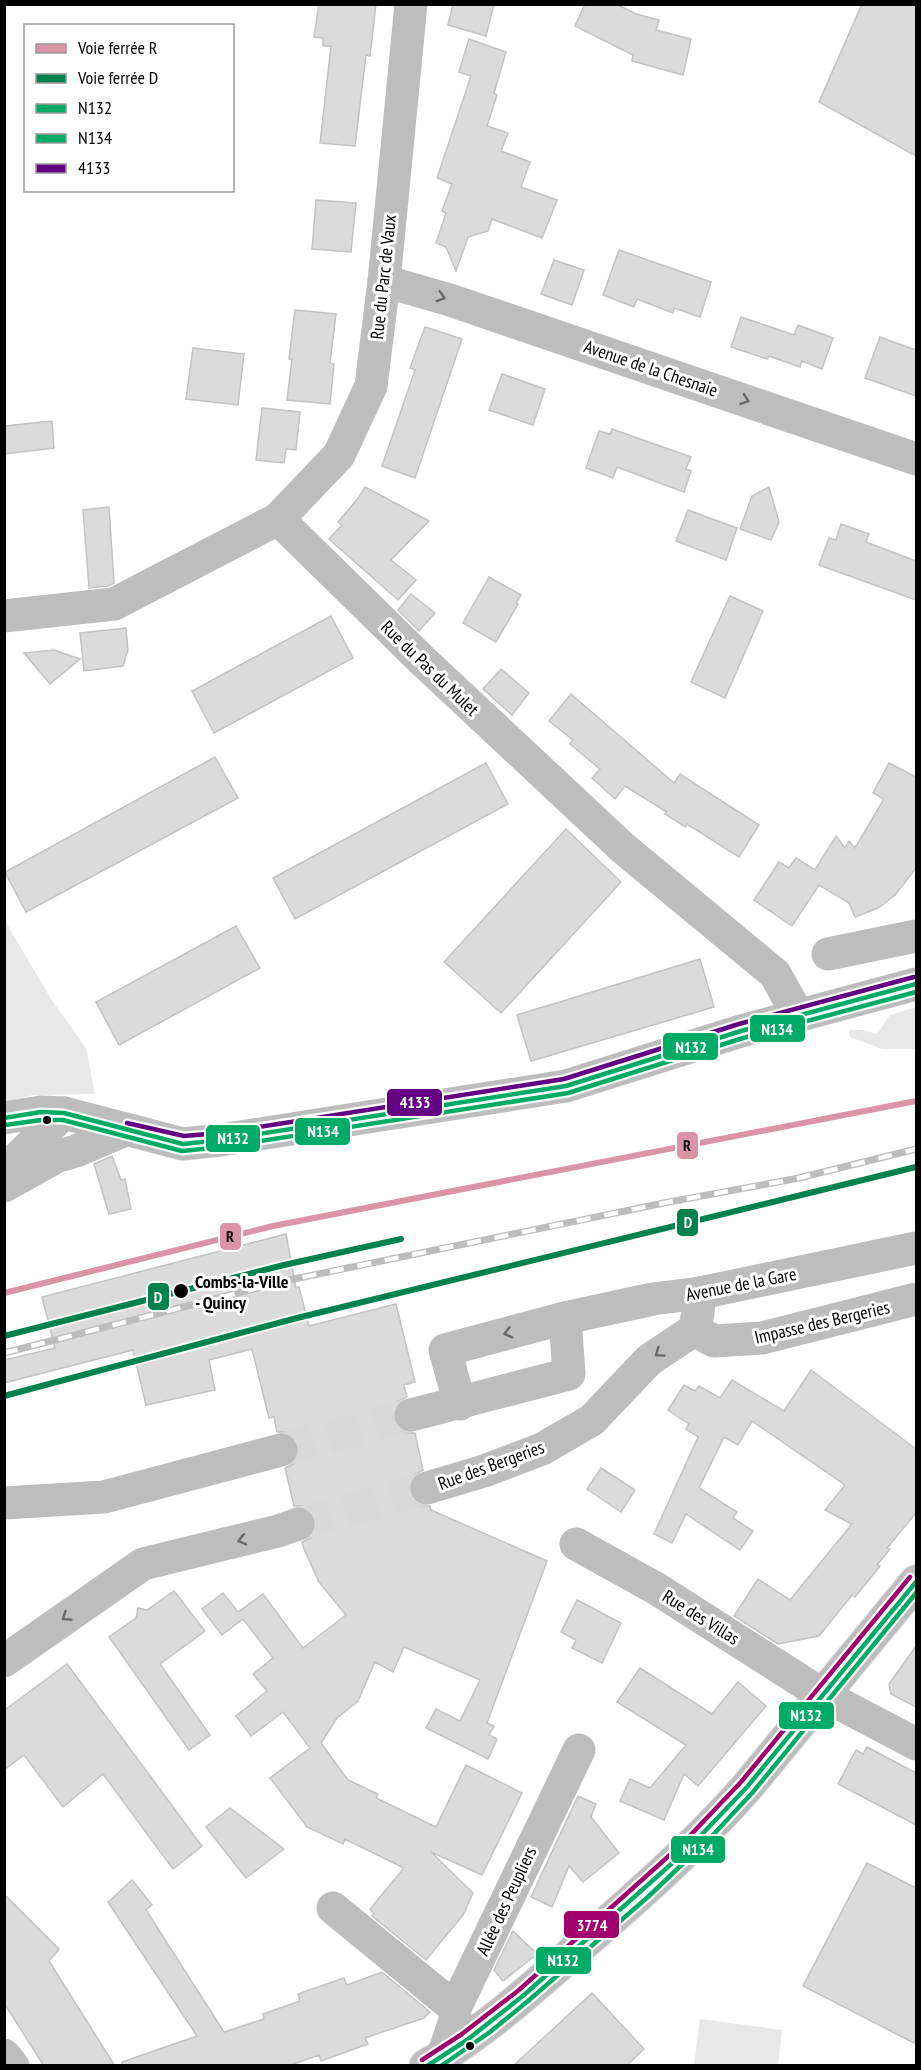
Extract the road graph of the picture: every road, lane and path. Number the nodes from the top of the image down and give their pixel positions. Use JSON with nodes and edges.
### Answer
{"nodes":[{"id":1,"x":411,"y":4,"type":"edge"},
{"id":2,"x":384,"y":281,"type":"junction"},
{"id":3,"x":916,"y":459,"type":"edge"},
{"id":4,"x":278,"y":519,"type":"junction"},
{"id":5,"x":4,"y":616,"type":"edge"},
{"id":6,"x":916,"y":936,"type":"edge"},
{"id":7,"x":828,"y":954,"type":"dead end"},
{"id":8,"x":916,"y":984,"type":"edge"},
{"id":9,"x":798,"y":1015,"type":"junction"},
{"id":10,"x":64,"y":1113,"type":"junction"},
{"id":11,"x":10,"y":1122,"type":"edge"},
{"id":12,"x":125,"y":1130,"type":"junction"},
{"id":13,"x":4,"y":1171,"type":"edge"},
{"id":14,"x":4,"y":1186,"type":"edge"},
{"id":15,"x":916,"y":1248,"type":"edge"},
{"id":16,"x":700,"y":1293,"type":"junction"},
{"id":17,"x":916,"y":1299,"type":"edge"},
{"id":18,"x":565,"y":1318,"type":"junction"},
{"id":19,"x":693,"y":1330,"type":"junction"},
{"id":20,"x":460,"y":1404,"type":"junction"},
{"id":21,"x":411,"y":1415,"type":"tunnel mouth"},
{"id":22,"x":281,"y":1450,"type":"tunnel mouth"},
{"id":23,"x":427,"y":1488,"type":"tunnel mouth"},
{"id":24,"x":4,"y":1503,"type":"edge"},
{"id":25,"x":298,"y":1524,"type":"tunnel mouth"},
{"id":26,"x":576,"y":1544,"type":"dead end"},
{"id":27,"x":916,"y":1582,"type":"edge"},
{"id":28,"x":4,"y":1661,"type":"edge"},
{"id":29,"x":824,"y":1695,"type":"junction"},
{"id":30,"x":916,"y":1744,"type":"edge"},
{"id":31,"x":579,"y":1750,"type":"dead end"},
{"id":32,"x":333,"y":1908,"type":"dead end"},
{"id":33,"x":455,"y":2008,"type":"junction"},
{"id":34,"x":4,"y":2055,"type":"edge"},
{"id":35,"x":435,"y":2061,"type":"edge"},
{"id":36,"x":13,"y":2066,"type":"edge"}],
"edges":[{"from":1,"to":2,"type":"street","name":"Rue du Parc de Vaux"},
{"from":2,"to":3,"type":"street","name":"Avenue de la Chesnaie","one_way":true},
{"from":2,"to":4,"type":"street","name":"Rue du Parc de Vaux"},
{"from":4,"to":5,"type":"street"},
{"from":4,"to":9,"type":"street","name":"Rue du Pas du Mulet"},
{"from":6,"to":7,"type":"street"},
{"from":8,"to":9,"type":"street"},
{"from":9,"to":12,"type":"street"},
{"from":10,"to":11,"type":"street"},
{"from":10,"to":12,"type":"street"},
{"from":10,"to":13,"type":"street"},
{"from":12,"to":14,"type":"street"},
{"from":15,"to":16,"type":"street","name":"Avenue de la Gare"},
{"from":16,"to":18,"type":"street","name":"Avenue de la Gare"},
{"from":16,"to":19,"type":"street"},
{"from":17,"to":19,"type":"street","name":"Impasse des Bergeries"},
{"from":18,"to":20,"type":"street"},
{"from":18,"to":20,"type":"street","name":"Avenue de la Gare","one_way":true},
{"from":19,"to":23,"type":"street","name":"Rue des Bergeries","one_way":true},
{"from":20,"to":21,"type":"street"},
{"from":22,"to":24,"type":"street"},
{"from":25,"to":28,"type":"street","one_way":true},
{"from":26,"to":29,"type":"street","name":"Rue des Villas"},
{"from":27,"to":29,"type":"street"},
{"from":29,"to":30,"type":"street","name":"Rue des Villas"},
{"from":29,"to":35,"type":"street"},
{"from":31,"to":33,"type":"street","name":"Allée des Peupliers"},
{"from":32,"to":33,"type":"street"},
{"from":33,"to":35,"type":"street","name":"Allée des Peupliers"},
{"from":34,"to":36,"type":"street"}]}
